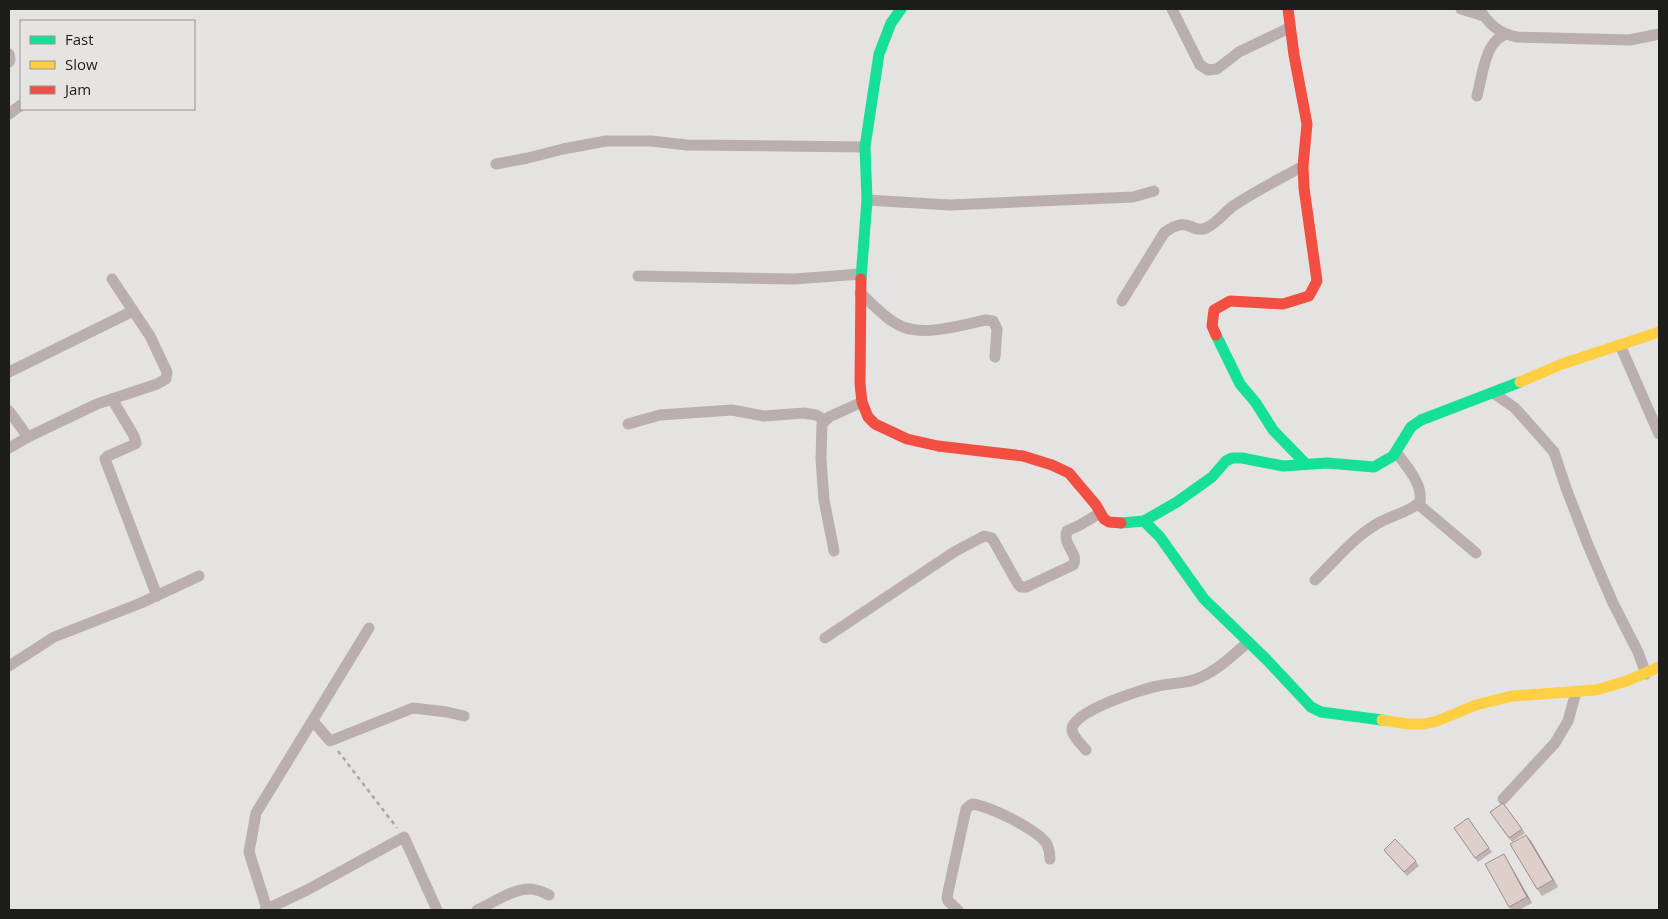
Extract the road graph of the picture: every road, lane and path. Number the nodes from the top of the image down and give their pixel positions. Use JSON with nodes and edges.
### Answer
{"nodes":[{"id":1,"x":901,"y":9,"type":"edge"},
{"id":2,"x":1172,"y":9,"type":"edge"},
{"id":3,"x":1288,"y":9,"type":"edge"},
{"id":4,"x":1461,"y":9,"type":"edge"},
{"id":5,"x":1482,"y":12,"type":"edge"},
{"id":6,"x":1289,"y":28,"type":"junction"},
{"id":7,"x":1506,"y":34,"type":"junction"},
{"id":8,"x":1659,"y":34,"type":"edge"},
{"id":9,"x":9,"y":54,"type":"edge"},
{"id":10,"x":9,"y":62,"type":"edge"},
{"id":11,"x":1477,"y":96,"type":"dead end"},
{"id":12,"x":866,"y":147,"type":"junction"},
{"id":13,"x":496,"y":164,"type":"dead end"},
{"id":14,"x":1303,"y":166,"type":"junction"},
{"id":15,"x":1154,"y":191,"type":"dead end"},
{"id":16,"x":867,"y":200,"type":"junction"},
{"id":17,"x":861,"y":274,"type":"junction"},
{"id":18,"x":638,"y":276,"type":"dead end"},
{"id":19,"x":112,"y":279,"type":"dead end"},
{"id":20,"x":860,"y":293,"type":"junction"},
{"id":21,"x":1122,"y":301,"type":"dead end"},
{"id":22,"x":133,"y":311,"type":"junction"},
{"id":23,"x":1659,"y":332,"type":"edge"},
{"id":24,"x":1620,"y":345,"type":"junction"},
{"id":25,"x":995,"y":357,"type":"dead end"},
{"id":26,"x":9,"y":372,"type":"edge"},
{"id":27,"x":1495,"y":394,"type":"junction"},
{"id":28,"x":112,"y":399,"type":"junction"},
{"id":29,"x":862,"y":402,"type":"junction"},
{"id":30,"x":9,"y":411,"type":"edge"},
{"id":31,"x":825,"y":420,"type":"junction"},
{"id":32,"x":628,"y":424,"type":"dead end"},
{"id":33,"x":1659,"y":434,"type":"edge"},
{"id":34,"x":28,"y":437,"type":"junction"},
{"id":35,"x":9,"y":448,"type":"edge"},
{"id":36,"x":1396,"y":452,"type":"junction"},
{"id":37,"x":1305,"y":463,"type":"junction"},
{"id":38,"x":1418,"y":504,"type":"junction"},
{"id":39,"x":1100,"y":512,"type":"junction"},
{"id":40,"x":1144,"y":520,"type":"junction"},
{"id":41,"x":834,"y":551,"type":"dead end"},
{"id":42,"x":1476,"y":553,"type":"dead end"},
{"id":43,"x":199,"y":576,"type":"dead end"},
{"id":44,"x":1315,"y":580,"type":"dead end"},
{"id":45,"x":157,"y":596,"type":"junction"},
{"id":46,"x":369,"y":628,"type":"dead end"},
{"id":47,"x":825,"y":638,"type":"dead end"},
{"id":48,"x":1248,"y":642,"type":"junction"},
{"id":49,"x":9,"y":666,"type":"edge"},
{"id":50,"x":1659,"y":667,"type":"edge"},
{"id":51,"x":1646,"y":674,"type":"junction"},
{"id":52,"x":1576,"y":692,"type":"junction"},
{"id":53,"x":464,"y":716,"type":"dead end"},
{"id":54,"x":313,"y":721,"type":"junction"},
{"id":55,"x":330,"y":741,"type":"junction"},
{"id":56,"x":1086,"y":750,"type":"dead end"},
{"id":57,"x":1503,"y":799,"type":"dead end"},
{"id":58,"x":404,"y":837,"type":"junction"},
{"id":59,"x":1050,"y":859,"type":"dead end"},
{"id":60,"x":549,"y":895,"type":"dead end"},
{"id":61,"x":266,"y":910,"type":"edge"},
{"id":62,"x":436,"y":910,"type":"edge"},
{"id":63,"x":477,"y":910,"type":"edge"},
{"id":64,"x":958,"y":910,"type":"edge"}],
"edges":[{"from":1,"to":12,"type":"street"},
{"from":2,"to":6,"type":"street"},
{"from":3,"to":6,"type":"street"},
{"from":4,"to":5,"type":"street"},
{"from":5,"to":7,"type":"street"},
{"from":6,"to":14,"type":"street"},
{"from":7,"to":8,"type":"street"},
{"from":7,"to":11,"type":"street"},
{"from":9,"to":10,"type":"street"},
{"from":12,"to":13,"type":"street"},
{"from":12,"to":16,"type":"street"},
{"from":14,"to":21,"type":"street"},
{"from":14,"to":37,"type":"street"},
{"from":15,"to":16,"type":"street"},
{"from":16,"to":17,"type":"street"},
{"from":17,"to":18,"type":"street"},
{"from":17,"to":20,"type":"street"},
{"from":19,"to":22,"type":"street"},
{"from":20,"to":25,"type":"street"},
{"from":20,"to":29,"type":"street"},
{"from":22,"to":26,"type":"street"},
{"from":22,"to":28,"type":"street"},
{"from":23,"to":24,"type":"street"},
{"from":24,"to":27,"type":"street"},
{"from":24,"to":33,"type":"street"},
{"from":27,"to":36,"type":"street"},
{"from":27,"to":51,"type":"street"},
{"from":28,"to":34,"type":"street"},
{"from":28,"to":45,"type":"street"},
{"from":29,"to":31,"type":"street"},
{"from":29,"to":39,"type":"street"},
{"from":30,"to":34,"type":"street"},
{"from":31,"to":32,"type":"street"},
{"from":31,"to":41,"type":"street"},
{"from":34,"to":35,"type":"street"},
{"from":36,"to":37,"type":"street"},
{"from":36,"to":38,"type":"street"},
{"from":37,"to":40,"type":"street"},
{"from":38,"to":42,"type":"street"},
{"from":38,"to":44,"type":"street"},
{"from":39,"to":40,"type":"street"},
{"from":39,"to":47,"type":"street"},
{"from":40,"to":48,"type":"street"},
{"from":43,"to":45,"type":"street"},
{"from":45,"to":49,"type":"street"},
{"from":46,"to":54,"type":"street"},
{"from":48,"to":52,"type":"street"},
{"from":48,"to":56,"type":"street"},
{"from":50,"to":51,"type":"street"},
{"from":51,"to":52,"type":"street"},
{"from":52,"to":57,"type":"street"},
{"from":53,"to":55,"type":"street"},
{"from":54,"to":55,"type":"street"},
{"from":54,"to":61,"type":"street"},
{"from":55,"to":58,"type":"path"},
{"from":58,"to":61,"type":"street"},
{"from":58,"to":62,"type":"street"},
{"from":59,"to":64,"type":"street"},
{"from":60,"to":63,"type":"street"}]}
